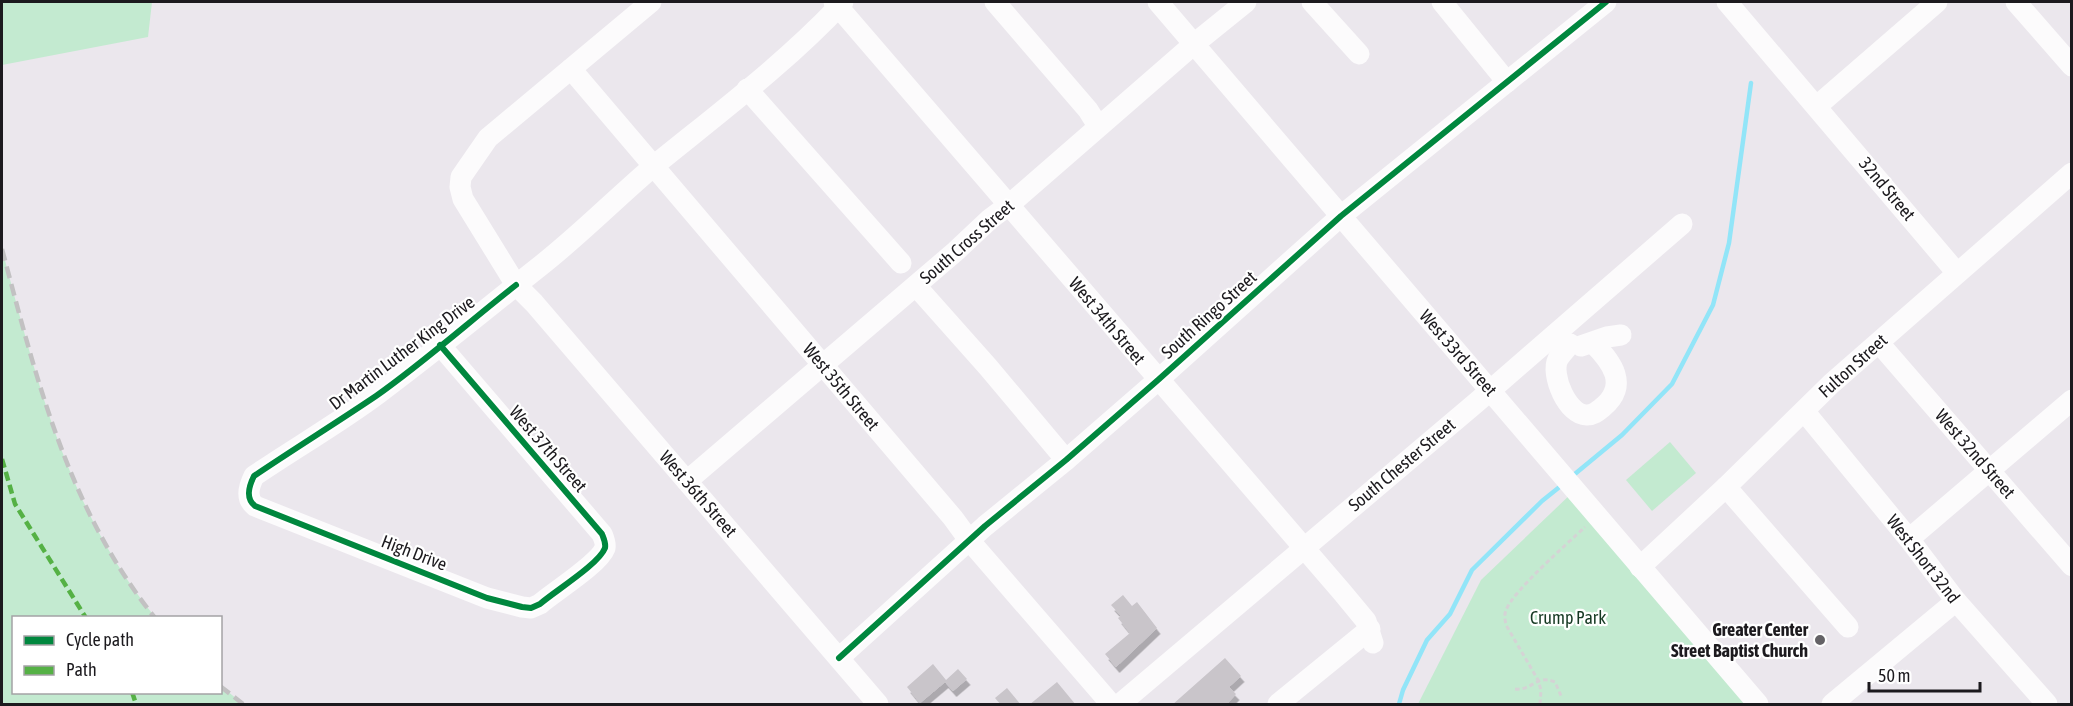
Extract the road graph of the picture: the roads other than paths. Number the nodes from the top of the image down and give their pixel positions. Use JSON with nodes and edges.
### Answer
{"nodes":[{"id":1,"x":651,"y":2,"type":"edge"},
{"id":2,"x":995,"y":2,"type":"edge"},
{"id":3,"x":1158,"y":2,"type":"edge"},
{"id":4,"x":1246,"y":2,"type":"edge"},
{"id":5,"x":1312,"y":2,"type":"edge"},
{"id":6,"x":1442,"y":2,"type":"edge"},
{"id":7,"x":1606,"y":2,"type":"edge"},
{"id":8,"x":1727,"y":2,"type":"edge"},
{"id":9,"x":1937,"y":2,"type":"edge"},
{"id":10,"x":2016,"y":2,"type":"edge"},
{"id":11,"x":838,"y":3,"type":"edge"},
{"id":12,"x":1194,"y":44,"type":"junction"},
{"id":13,"x":1359,"y":54,"type":"dead end"},
{"id":14,"x":2072,"y":66,"type":"edge"},
{"id":15,"x":572,"y":69,"type":"junction"},
{"id":16,"x":1507,"y":82,"type":"junction"},
{"id":17,"x":747,"y":89,"type":"junction"},
{"id":18,"x":1817,"y":106,"type":"junction"},
{"id":19,"x":1098,"y":126,"type":"junction"},
{"id":20,"x":653,"y":167,"type":"junction"},
{"id":21,"x":2069,"y":181,"type":"edge"},
{"id":22,"x":1009,"y":205,"type":"junction"},
{"id":23,"x":1341,"y":216,"type":"junction"},
{"id":24,"x":1682,"y":224,"type":"dead end"},
{"id":25,"x":901,"y":263,"type":"dead end"},
{"id":26,"x":1958,"y":273,"type":"junction"},
{"id":27,"x":516,"y":285,"type":"junction"},
{"id":28,"x":916,"y":286,"type":"junction"},
{"id":29,"x":1621,"y":335,"type":"dead end"},
{"id":30,"x":1563,"y":338,"type":"junction"},
{"id":31,"x":1593,"y":343,"type":"junction"},
{"id":32,"x":1879,"y":343,"type":"junction"},
{"id":33,"x":440,"y":345,"type":"junction"},
{"id":34,"x":822,"y":366,"type":"junction"},
{"id":35,"x":1158,"y":380,"type":"junction"},
{"id":36,"x":1490,"y":390,"type":"junction"},
{"id":37,"x":2072,"y":400,"type":"edge"},
{"id":38,"x":1804,"y":411,"type":"junction"},
{"id":39,"x":1066,"y":460,"type":"junction"},
{"id":40,"x":1989,"y":470,"type":"junction"},
{"id":41,"x":687,"y":481,"type":"junction"},
{"id":42,"x":250,"y":485,"type":"joint"},
{"id":43,"x":1726,"y":487,"type":"junction"},
{"id":44,"x":1909,"y":539,"type":"junction"},
{"id":45,"x":969,"y":540,"type":"junction"},
{"id":46,"x":1304,"y":547,"type":"junction"},
{"id":47,"x":2072,"y":566,"type":"edge"},
{"id":48,"x":1640,"y":567,"type":"junction"},
{"id":49,"x":580,"y":573,"type":"joint"},
{"id":50,"x":1956,"y":601,"type":"junction"},
{"id":51,"x":1848,"y":627,"type":"dead end"},
{"id":52,"x":838,"y":658,"type":"junction"},
{"id":53,"x":878,"y":705,"type":"edge"},
{"id":54,"x":1111,"y":705,"type":"edge"},
{"id":55,"x":1120,"y":705,"type":"edge"},
{"id":56,"x":1278,"y":705,"type":"edge"},
{"id":57,"x":1758,"y":705,"type":"edge"},
{"id":58,"x":1832,"y":705,"type":"edge"},
{"id":59,"x":2047,"y":705,"type":"edge"}],
"edges":[{"from":1,"to":15,"type":"street"},
{"from":2,"to":19,"type":"street"},
{"from":3,"to":12,"type":"street","name":"West 33rd Street"},
{"from":4,"to":12,"type":"street","name":"South Cross Street"},
{"from":5,"to":13,"type":"street"},
{"from":6,"to":16,"type":"street"},
{"from":7,"to":16,"type":"street","name":"South Ringo Street"},
{"from":8,"to":18,"type":"street","name":"32nd Street"},
{"from":9,"to":18,"type":"street"},
{"from":10,"to":14,"type":"street"},
{"from":11,"to":17,"type":"street","name":"Dr Martin Luther King Drive"},
{"from":11,"to":22,"type":"street","name":"West 34th Street"},
{"from":12,"to":19,"type":"street","name":"South Cross Street"},
{"from":12,"to":23,"type":"street","name":"West 33rd Street"},
{"from":15,"to":20,"type":"street","name":"West 35th Street"},
{"from":15,"to":27,"type":"street"},
{"from":16,"to":23,"type":"street","name":"South Ringo Street"},
{"from":17,"to":20,"type":"street","name":"Dr Martin Luther King Drive"},
{"from":17,"to":25,"type":"street"},
{"from":18,"to":26,"type":"street","name":"32nd Street"},
{"from":19,"to":22,"type":"street","name":"South Cross Street"},
{"from":20,"to":27,"type":"street","name":"Dr Martin Luther King Drive"},
{"from":20,"to":34,"type":"street","name":"West 35th Street"},
{"from":21,"to":26,"type":"street","name":"Fulton Street"},
{"from":22,"to":28,"type":"street","name":"South Cross Street"},
{"from":22,"to":35,"type":"street","name":"West 34th Street"},
{"from":23,"to":35,"type":"street","name":"South Ringo Street"},
{"from":23,"to":36,"type":"street","name":"West 33rd Street"},
{"from":24,"to":30,"type":"street","name":"South Chester Street"},
{"from":26,"to":32,"type":"street","name":"Fulton Street"},
{"from":27,"to":33,"type":"street","name":"Dr Martin Luther King Drive"},
{"from":27,"to":41,"type":"street","name":"West 36th Street"},
{"from":28,"to":34,"type":"street","name":"South Cross Street"},
{"from":28,"to":39,"type":"street"},
{"from":29,"to":31,"type":"street"},
{"from":30,"to":31,"type":"street"},
{"from":30,"to":31,"type":"street"},
{"from":30,"to":36,"type":"street","name":"South Chester Street"},
{"from":32,"to":38,"type":"street","name":"Fulton Street"},
{"from":32,"to":40,"type":"street","name":"West 32nd Street"},
{"from":33,"to":42,"type":"street","name":"Dr Martin Luther King Drive"},
{"from":33,"to":49,"type":"street","name":"West 37th Street"},
{"from":34,"to":41,"type":"street","name":"South Cross Street"},
{"from":34,"to":45,"type":"street","name":"West 35th Street"},
{"from":35,"to":39,"type":"street","name":"South Ringo Street"},
{"from":35,"to":46,"type":"street","name":"West 34th Street"},
{"from":36,"to":46,"type":"street","name":"South Chester Street"},
{"from":36,"to":48,"type":"street","name":"West 33rd Street"},
{"from":37,"to":40,"type":"street"},
{"from":38,"to":43,"type":"street","name":"Fulton Street"},
{"from":38,"to":44,"type":"street","name":"West Short 32nd"},
{"from":39,"to":45,"type":"street","name":"South Ringo Street"},
{"from":40,"to":44,"type":"street"},
{"from":40,"to":47,"type":"street","name":"West 32nd Street"},
{"from":41,"to":52,"type":"street","name":"West 36th Street"},
{"from":42,"to":49,"type":"street","name":"High Drive"},
{"from":43,"to":48,"type":"street","name":"Fulton Street"},
{"from":43,"to":51,"type":"street"},
{"from":44,"to":50,"type":"street","name":"West Short 32nd"},
{"from":45,"to":52,"type":"street","name":"South Ringo Street"},
{"from":45,"to":54,"type":"street","name":"West 35th Street"},
{"from":46,"to":55,"type":"street","name":"South Chester Street"},
{"from":46,"to":56,"type":"street","name":"West 34th Street"},
{"from":48,"to":57,"type":"street","name":"West 33rd Street"},
{"from":50,"to":58,"type":"street"},
{"from":50,"to":59,"type":"street","name":"West Short 32nd"},
{"from":52,"to":53,"type":"street","name":"West 36th Street"}]}
